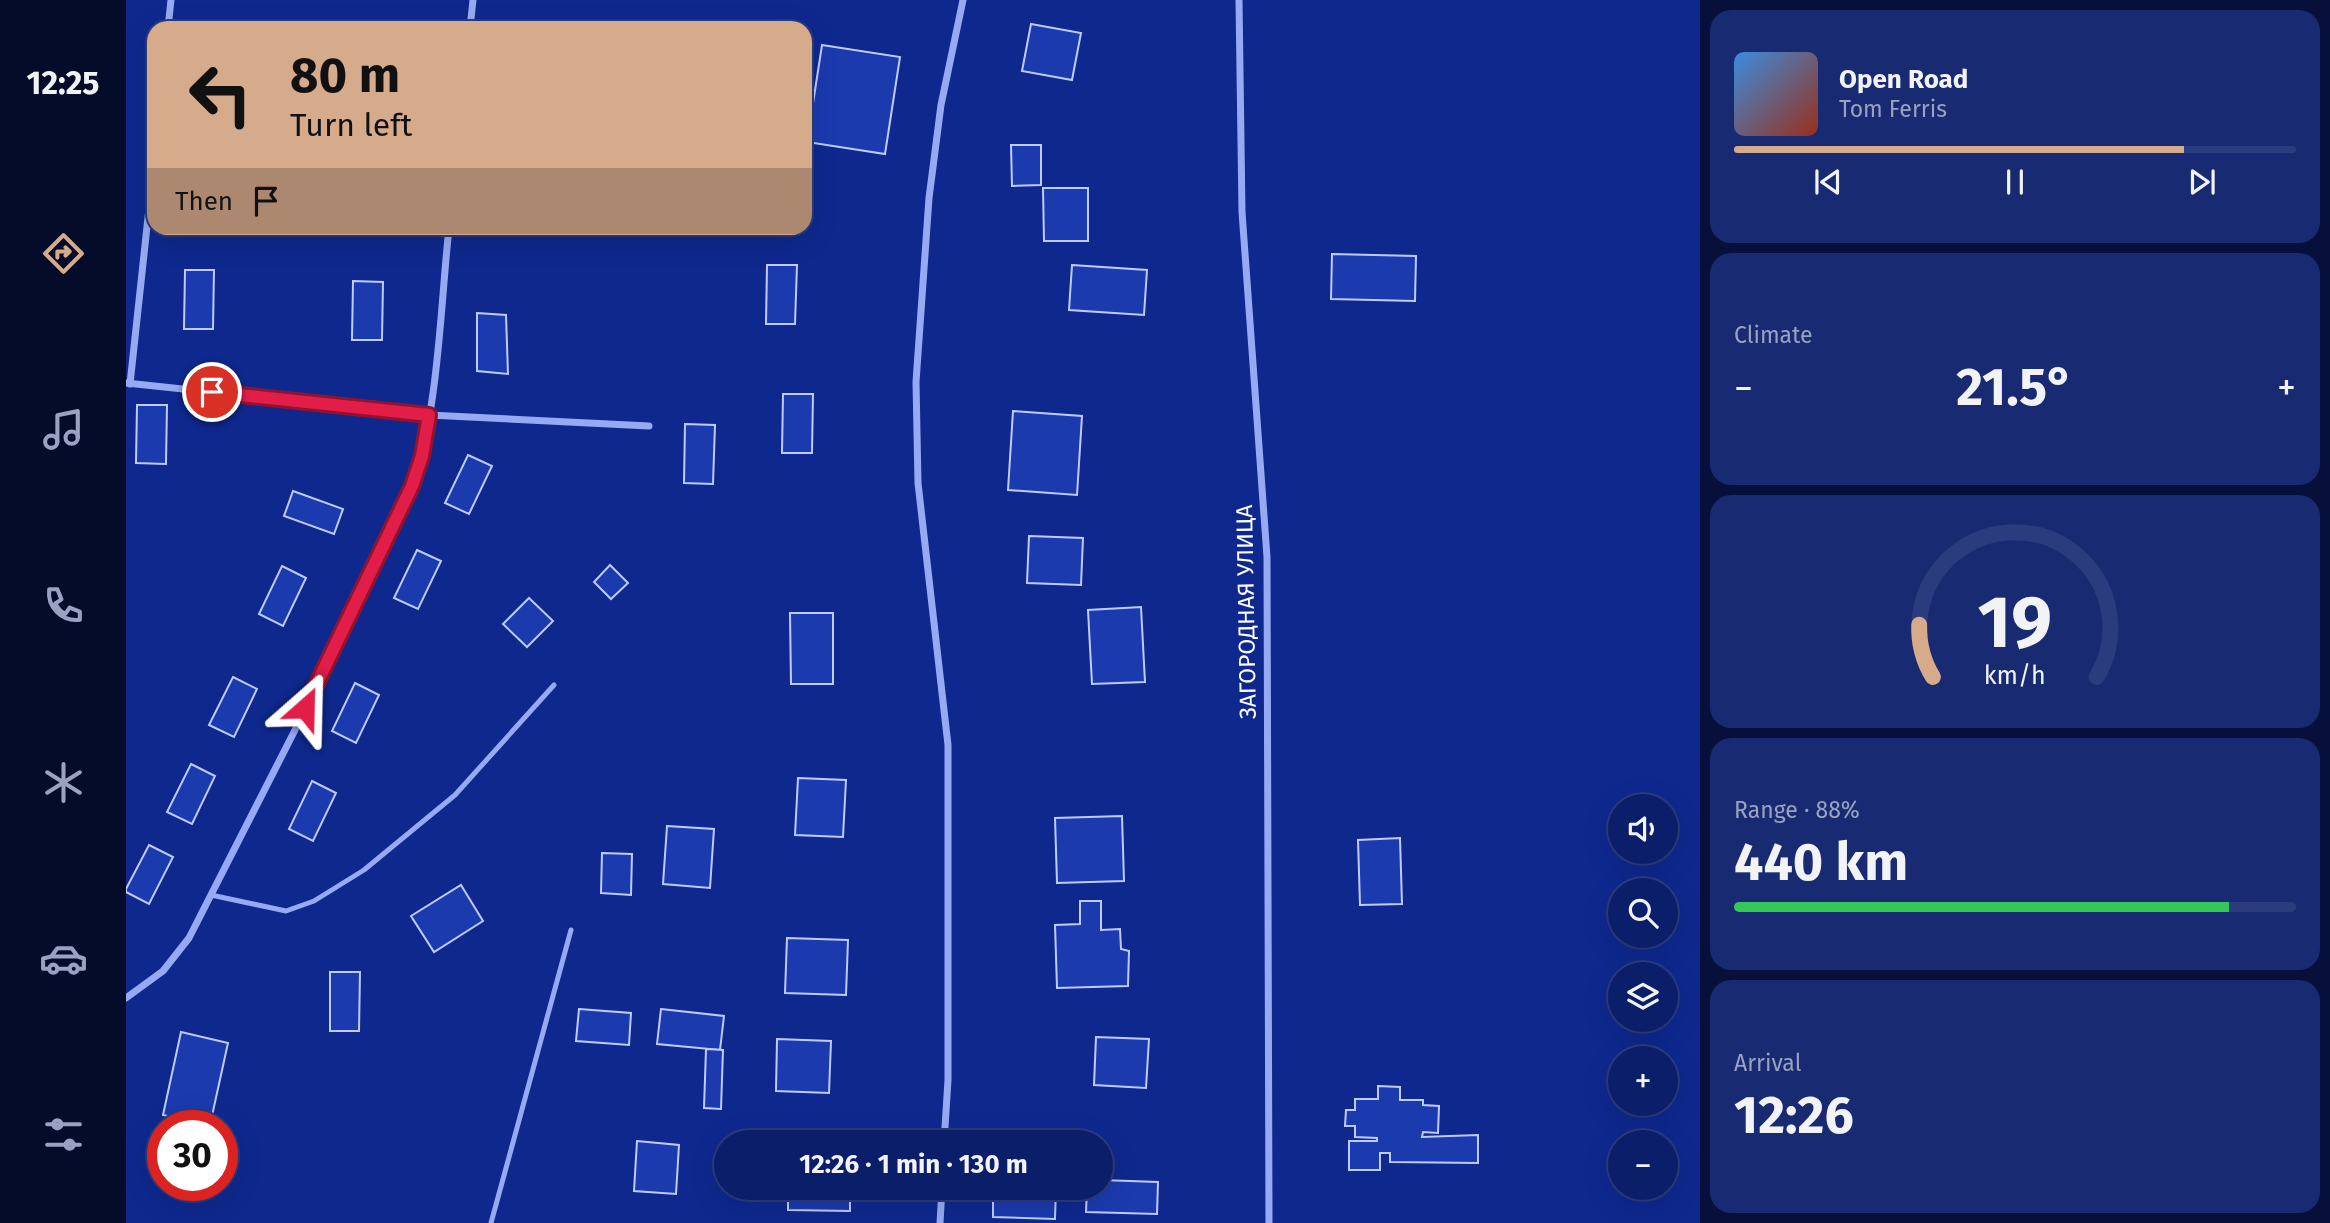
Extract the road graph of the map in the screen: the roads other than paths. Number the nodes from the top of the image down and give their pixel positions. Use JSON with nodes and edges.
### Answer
{"nodes":[{"id":1,"x":171,"y":0,"type":"edge"},
{"id":2,"x":473,"y":0,"type":"edge"},
{"id":3,"x":963,"y":0,"type":"edge"},
{"id":4,"x":1239,"y":0,"type":"edge"},
{"id":5,"x":169,"y":21,"type":"edge"},
{"id":6,"x":471,"y":21,"type":"edge"},
{"id":7,"x":147,"y":222,"type":"edge"},
{"id":8,"x":448,"y":235,"type":"edge"},
{"id":9,"x":128,"y":383,"type":"edge"},
{"id":10,"x":429,"y":415,"type":"junction"},
{"id":11,"x":649,"y":426,"type":"dead end"},
{"id":12,"x":554,"y":685,"type":"dead end"},
{"id":13,"x":211,"y":895,"type":"junction"},
{"id":14,"x":571,"y":930,"type":"dead end"},
{"id":15,"x":126,"y":998,"type":"edge"},
{"id":16,"x":945,"y":1130,"type":"edge"},
{"id":17,"x":941,"y":1200,"type":"edge"},
{"id":18,"x":491,"y":1223,"type":"edge"},
{"id":19,"x":940,"y":1223,"type":"edge"},
{"id":20,"x":1269,"y":1223,"type":"edge"}],
"edges":[{"from":1,"to":5,"type":"street"},
{"from":2,"to":6,"type":"street"},
{"from":3,"to":16,"type":"street"},
{"from":4,"to":20,"type":"street","name":"ЗАГОРОДНАЯ УЛИЦА"},
{"from":7,"to":9,"type":"street"},
{"from":8,"to":10,"type":"street"},
{"from":9,"to":10,"type":"street"},
{"from":10,"to":11,"type":"street"},
{"from":10,"to":13,"type":"street"},
{"from":12,"to":13,"type":"lane"},
{"from":13,"to":15,"type":"street"},
{"from":14,"to":18,"type":"lane"},
{"from":17,"to":19,"type":"street"}]}
